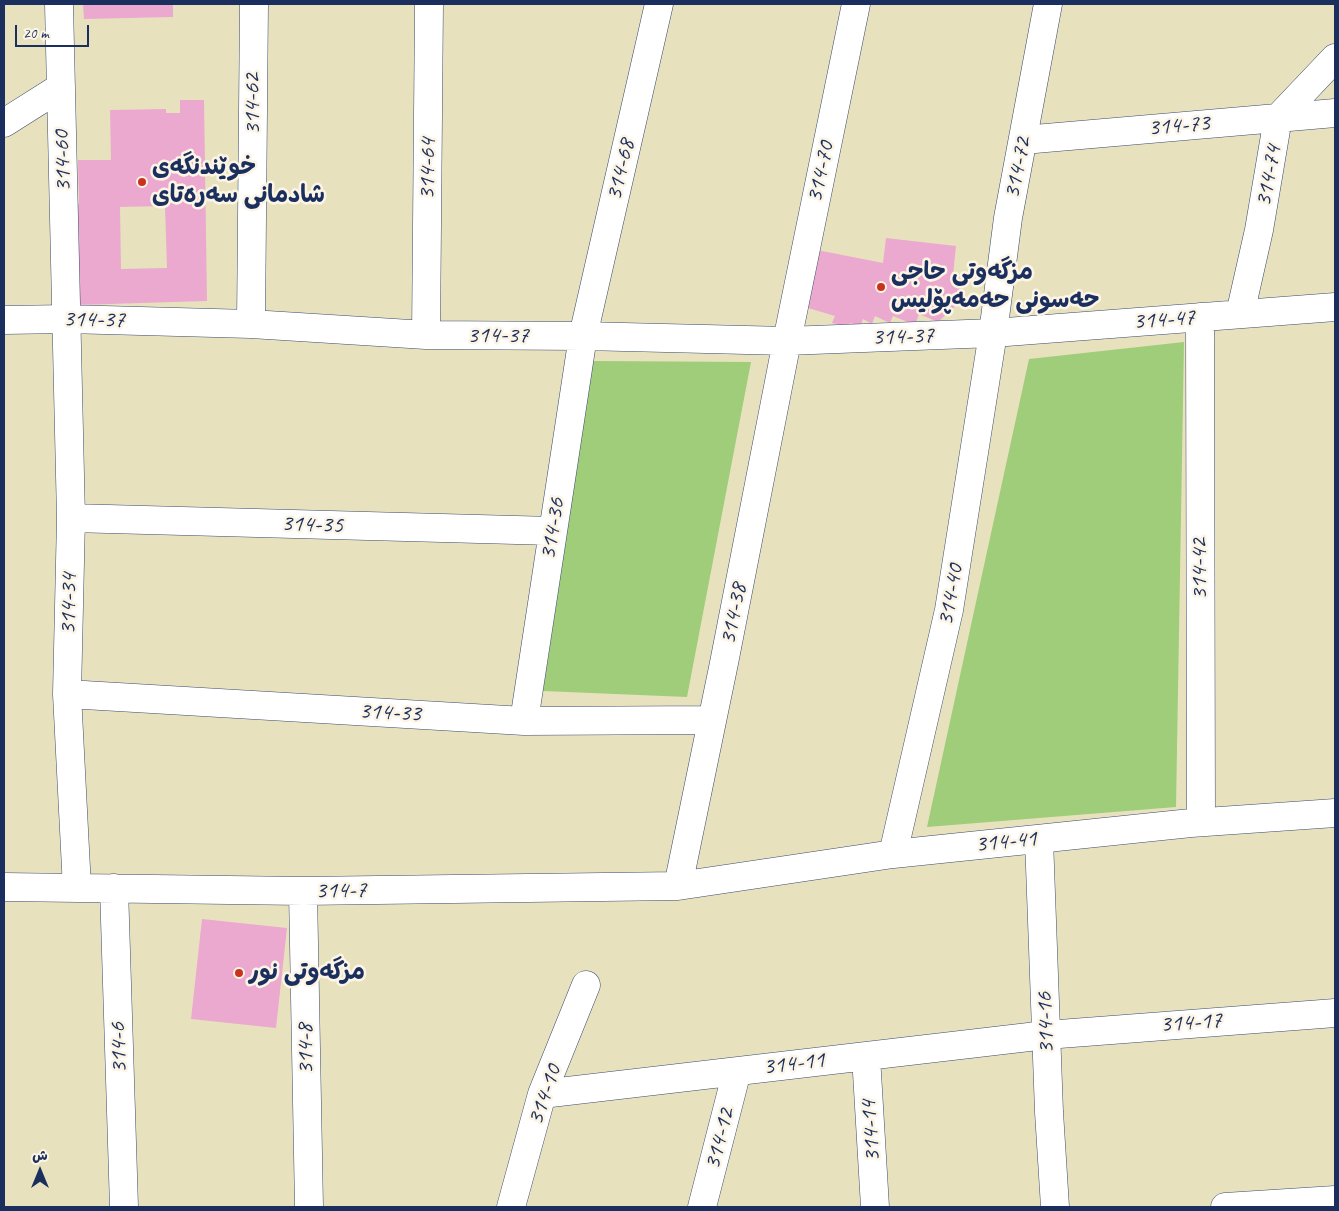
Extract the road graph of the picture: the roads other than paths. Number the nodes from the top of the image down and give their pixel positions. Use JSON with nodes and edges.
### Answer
{"nodes":[{"id":1,"x":59,"y":4,"type":"edge"},
{"id":2,"x":254,"y":4,"type":"edge"},
{"id":3,"x":429,"y":4,"type":"edge"},
{"id":4,"x":659,"y":4,"type":"edge"},
{"id":5,"x":856,"y":4,"type":"edge"},
{"id":6,"x":1048,"y":4,"type":"edge"},
{"id":7,"x":1335,"y":58,"type":"edge"},
{"id":8,"x":61,"y":87,"type":"junction"},
{"id":9,"x":1335,"y":113,"type":"edge"},
{"id":10,"x":1278,"y":118,"type":"junction"},
{"id":11,"x":4,"y":123,"type":"edge"},
{"id":12,"x":1024,"y":140,"type":"junction"},
{"id":13,"x":1335,"y":306,"type":"edge"},
{"id":14,"x":1240,"y":314,"type":"junction"},
{"id":15,"x":1200,"y":317,"type":"junction"},
{"id":16,"x":67,"y":319,"type":"junction"},
{"id":17,"x":4,"y":320,"type":"edge"},
{"id":18,"x":251,"y":324,"type":"junction"},
{"id":19,"x":993,"y":333,"type":"junction"},
{"id":20,"x":426,"y":335,"type":"junction"},
{"id":21,"x":583,"y":336,"type":"junction"},
{"id":22,"x":787,"y":341,"type":"junction"},
{"id":23,"x":71,"y":518,"type":"junction"},
{"id":24,"x":553,"y":531,"type":"junction"},
{"id":25,"x":67,"y":694,"type":"junction"},
{"id":26,"x":712,"y":720,"type":"junction"},
{"id":27,"x":524,"y":721,"type":"junction"},
{"id":28,"x":1335,"y":813,"type":"edge"},
{"id":29,"x":1200,"y":822,"type":"junction"},
{"id":30,"x":1039,"y":839,"type":"junction"},
{"id":31,"x":893,"y":854,"type":"junction"},
{"id":32,"x":678,"y":886,"type":"junction"},
{"id":33,"x":4,"y":887,"type":"edge"},
{"id":34,"x":77,"y":888,"type":"junction"},
{"id":35,"x":114,"y":888,"type":"junction"},
{"id":36,"x":303,"y":891,"type":"junction"},
{"id":37,"x":586,"y":985,"type":"dead end"},
{"id":38,"x":1335,"y":1013,"type":"edge"},
{"id":39,"x":1046,"y":1035,"type":"junction"},
{"id":40,"x":866,"y":1056,"type":"junction"},
{"id":41,"x":738,"y":1071,"type":"junction"},
{"id":42,"x":542,"y":1094,"type":"junction"},
{"id":43,"x":1335,"y":1200,"type":"edge"},
{"id":44,"x":124,"y":1207,"type":"edge"},
{"id":45,"x":309,"y":1207,"type":"edge"},
{"id":46,"x":511,"y":1207,"type":"edge"},
{"id":47,"x":702,"y":1207,"type":"edge"},
{"id":48,"x":875,"y":1207,"type":"edge"},
{"id":49,"x":1055,"y":1207,"type":"edge"},
{"id":50,"x":1225,"y":1207,"type":"edge"}],
"edges":[{"from":1,"to":8,"type":"street","name":"314-60"},
{"from":2,"to":18,"type":"street","name":"314-62"},
{"from":3,"to":20,"type":"street","name":"314-64"},
{"from":4,"to":21,"type":"street","name":"314-68"},
{"from":5,"to":22,"type":"street","name":"314-70"},
{"from":6,"to":12,"type":"street","name":"314-72"},
{"from":7,"to":10,"type":"street","name":"314-74"},
{"from":8,"to":11,"type":"street"},
{"from":8,"to":16,"type":"street","name":"314-60"},
{"from":9,"to":10,"type":"street","name":"314-73"},
{"from":10,"to":12,"type":"street","name":"314-73"},
{"from":10,"to":14,"type":"street","name":"314-74"},
{"from":12,"to":19,"type":"street","name":"314-72"},
{"from":13,"to":14,"type":"street","name":"314-47"},
{"from":14,"to":15,"type":"street","name":"314-47"},
{"from":15,"to":19,"type":"street","name":"314-47"},
{"from":15,"to":29,"type":"street","name":"314-42"},
{"from":16,"to":17,"type":"street","name":"314-37"},
{"from":16,"to":18,"type":"street","name":"314-37"},
{"from":16,"to":23,"type":"street","name":"314-34"},
{"from":18,"to":20,"type":"street","name":"314-37"},
{"from":19,"to":22,"type":"street","name":"314-37"},
{"from":19,"to":31,"type":"street","name":"314-40"},
{"from":20,"to":21,"type":"street","name":"314-37"},
{"from":21,"to":22,"type":"street","name":"314-37"},
{"from":21,"to":24,"type":"street","name":"314-36"},
{"from":22,"to":26,"type":"street","name":"314-38"},
{"from":23,"to":24,"type":"street","name":"314-35"},
{"from":23,"to":25,"type":"street","name":"314-34"},
{"from":24,"to":27,"type":"street","name":"314-36"},
{"from":25,"to":27,"type":"street","name":"314-33"},
{"from":25,"to":34,"type":"street","name":"314-34"},
{"from":26,"to":27,"type":"street","name":"314-33"},
{"from":26,"to":32,"type":"street","name":"314-38"},
{"from":28,"to":29,"type":"street","name":"314-41"},
{"from":29,"to":30,"type":"street","name":"314-41"},
{"from":30,"to":31,"type":"street","name":"314-41"},
{"from":30,"to":39,"type":"street","name":"314-16"},
{"from":31,"to":32,"type":"street","name":"314-41"},
{"from":32,"to":36,"type":"street","name":"314-7"},
{"from":33,"to":34,"type":"street","name":"314-7"},
{"from":34,"to":35,"type":"street","name":"314-7"},
{"from":35,"to":36,"type":"street","name":"314-7"},
{"from":35,"to":44,"type":"street","name":"314-6"},
{"from":36,"to":45,"type":"street","name":"314-8"},
{"from":37,"to":42,"type":"street","name":"314-10"},
{"from":38,"to":39,"type":"street","name":"314-17"},
{"from":39,"to":40,"type":"street","name":"314-11"},
{"from":39,"to":49,"type":"street","name":"314-16"},
{"from":40,"to":41,"type":"street","name":"314-11"},
{"from":40,"to":48,"type":"street","name":"314-14"},
{"from":41,"to":42,"type":"street","name":"314-11"},
{"from":41,"to":47,"type":"street","name":"314-12"},
{"from":42,"to":46,"type":"street","name":"314-10"},
{"from":43,"to":50,"type":"street"}]}
